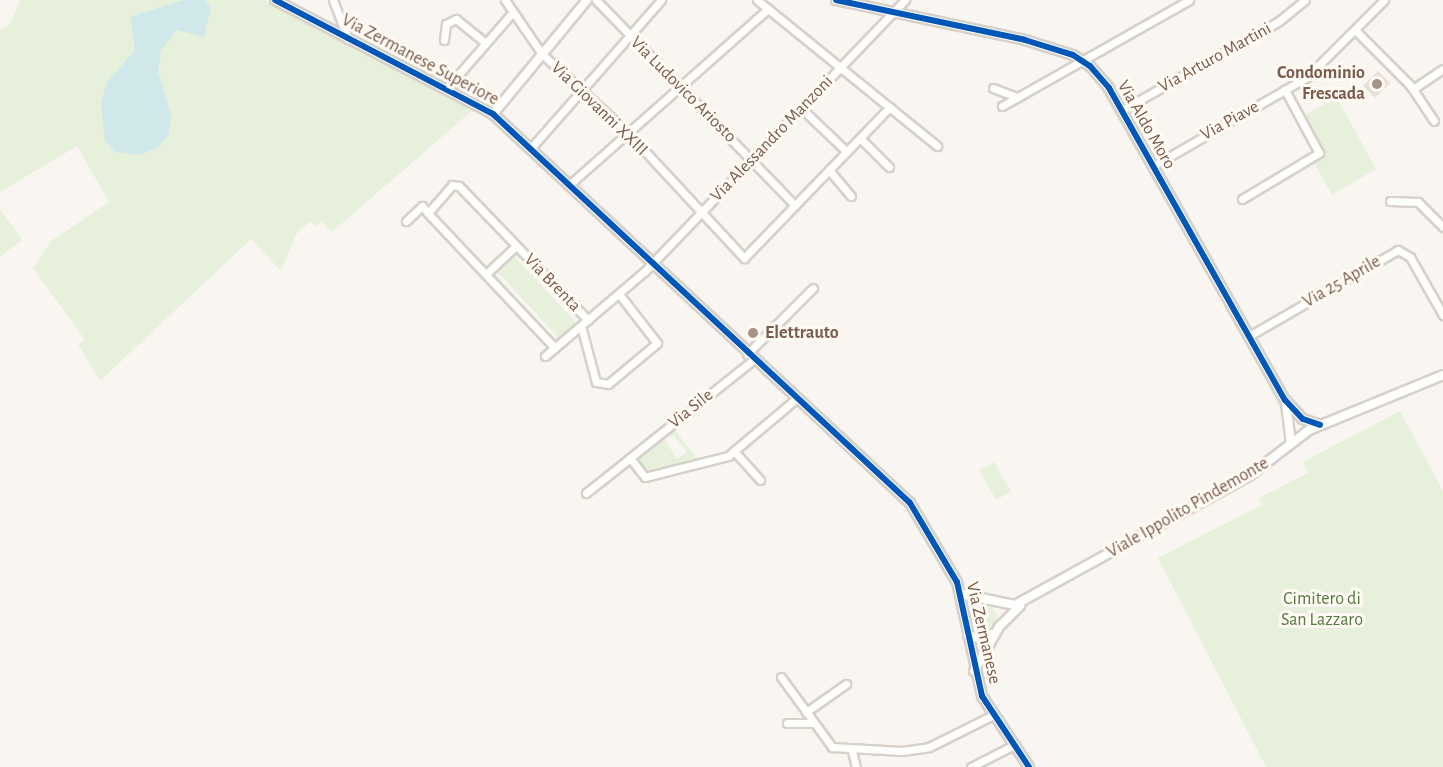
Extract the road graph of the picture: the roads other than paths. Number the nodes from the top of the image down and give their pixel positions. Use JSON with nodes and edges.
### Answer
{"nodes":[{"id":1,"x":275,"y":0,"type":"edge"},
{"id":2,"x":333,"y":0,"type":"edge"},
{"id":3,"x":505,"y":0,"type":"edge"},
{"id":4,"x":587,"y":0,"type":"edge"},
{"id":5,"x":596,"y":0,"type":"edge"},
{"id":6,"x":661,"y":0,"type":"edge"},
{"id":7,"x":757,"y":0,"type":"edge"},
{"id":8,"x":836,"y":0,"type":"edge"},
{"id":9,"x":905,"y":0,"type":"edge"},
{"id":10,"x":1189,"y":0,"type":"edge"},
{"id":11,"x":1305,"y":0,"type":"edge"},
{"id":12,"x":1384,"y":0,"type":"edge"},
{"id":13,"x":768,"y":9,"type":"junction"},
{"id":14,"x":893,"y":12,"type":"junction"},
{"id":15,"x":512,"y":13,"type":"junction"},
{"id":16,"x":1355,"y":30,"type":"junction"},
{"id":17,"x":630,"y":36,"type":"junction"},
{"id":18,"x":348,"y":39,"type":"junction"},
{"id":19,"x":444,"y":40,"type":"dead end"},
{"id":20,"x":486,"y":43,"type":"junction"},
{"id":21,"x":542,"y":54,"type":"junction"},
{"id":22,"x":1081,"y":59,"type":"junction"},
{"id":23,"x":842,"y":67,"type":"junction"},
{"id":24,"x":1443,"y":69,"type":"edge"},
{"id":25,"x":680,"y":86,"type":"junction"},
{"id":26,"x":993,"y":88,"type":"dead end"},
{"id":27,"x":446,"y":89,"type":"junction"},
{"id":28,"x":1413,"y":89,"type":"junction"},
{"id":29,"x":1285,"y":90,"type":"junction"},
{"id":30,"x":580,"y":92,"type":"junction"},
{"id":31,"x":1017,"y":97,"type":"junction"},
{"id":32,"x":1002,"y":106,"type":"dead end"},
{"id":33,"x":890,"y":107,"type":"junction"},
{"id":34,"x":802,"y":109,"type":"junction"},
{"id":35,"x":1122,"y":110,"type":"junction"},
{"id":36,"x":493,"y":114,"type":"junction"},
{"id":37,"x":1434,"y":121,"type":"dead end"},
{"id":38,"x":628,"y":133,"type":"junction"},
{"id":39,"x":860,"y":138,"type":"junction"},
{"id":40,"x":937,"y":146,"type":"dead end"},
{"id":41,"x":531,"y":148,"type":"junction"},
{"id":42,"x":847,"y":152,"type":"junction"},
{"id":43,"x":753,"y":160,"type":"junction"},
{"id":44,"x":1153,"y":166,"type":"junction"},
{"id":45,"x":889,"y":167,"type":"dead end"},
{"id":46,"x":829,"y":170,"type":"junction"},
{"id":47,"x":569,"y":185,"type":"junction"},
{"id":48,"x":851,"y":196,"type":"dead end"},
{"id":49,"x":1242,"y":199,"type":"dead end"},
{"id":50,"x":1390,"y":201,"type":"dead end"},
{"id":51,"x":795,"y":205,"type":"junction"},
{"id":52,"x":428,"y":213,"type":"junction"},
{"id":53,"x":700,"y":213,"type":"junction"},
{"id":54,"x":406,"y":222,"type":"dead end"},
{"id":55,"x":1443,"y":227,"type":"edge"},
{"id":56,"x":516,"y":246,"type":"junction"},
{"id":57,"x":650,"y":266,"type":"junction"},
{"id":58,"x":486,"y":274,"type":"junction"},
{"id":59,"x":813,"y":288,"type":"dead end"},
{"id":60,"x":619,"y":294,"type":"junction"},
{"id":61,"x":1443,"y":315,"type":"edge"},
{"id":62,"x":588,"y":320,"type":"junction"},
{"id":63,"x":581,"y":326,"type":"junction"},
{"id":64,"x":1249,"y":336,"type":"junction"},
{"id":65,"x":555,"y":348,"type":"junction"},
{"id":66,"x":545,"y":356,"type":"dead end"},
{"id":67,"x":750,"y":357,"type":"junction"},
{"id":68,"x":1443,"y":375,"type":"edge"},
{"id":69,"x":796,"y":399,"type":"junction"},
{"id":70,"x":1285,"y":400,"type":"junction"},
{"id":71,"x":1304,"y":419,"type":"junction"},
{"id":72,"x":1292,"y":424,"type":"junction"},
{"id":73,"x":1320,"y":425,"type":"junction"},
{"id":74,"x":1305,"y":433,"type":"junction"},
{"id":75,"x":1291,"y":442,"type":"junction"},
{"id":76,"x":734,"y":451,"type":"junction"},
{"id":77,"x":630,"y":458,"type":"junction"},
{"id":78,"x":760,"y":480,"type":"dead end"},
{"id":79,"x":586,"y":493,"type":"dead end"},
{"id":80,"x":910,"y":503,"type":"joint"},
{"id":81,"x":961,"y":594,"type":"junction"},
{"id":82,"x":1030,"y":598,"type":"junction"},
{"id":83,"x":996,"y":631,"type":"junction"},
{"id":84,"x":968,"y":635,"type":"junction"},
{"id":85,"x":974,"y":671,"type":"junction"},
{"id":86,"x":781,"y":678,"type":"dead end"},
{"id":87,"x":846,"y":684,"type":"dead end"},
{"id":88,"x":806,"y":712,"type":"junction"},
{"id":89,"x":993,"y":715,"type":"junction"},
{"id":90,"x":787,"y":723,"type":"dead end"},
{"id":91,"x":814,"y":723,"type":"junction"},
{"id":92,"x":1014,"y":745,"type":"junction"},
{"id":93,"x":852,"y":751,"type":"junction"},
{"id":94,"x":856,"y":767,"type":"edge"},
{"id":95,"x":971,"y":767,"type":"edge"},
{"id":96,"x":1029,"y":767,"type":"edge"}],
"edges":[{"from":1,"to":18,"type":"street","name":"Via Zermanese Superiore"},
{"from":2,"to":18,"type":"street"},
{"from":3,"to":15,"type":"street","name":"Via Giovanni XXIII"},
{"from":4,"to":21,"type":"street"},
{"from":5,"to":17,"type":"street","name":"Via Ludovico Ariosto"},
{"from":6,"to":17,"type":"street"},
{"from":7,"to":13,"type":"street"},
{"from":8,"to":14,"type":"street","name":"Via Aldo Moro"},
{"from":9,"to":14,"type":"street","name":"Via Alessandro Manzoni"},
{"from":10,"to":22,"type":"street"},
{"from":11,"to":35,"type":"street","name":"Via Arturo Martini"},
{"from":12,"to":16,"type":"street","name":"Via Piave"},
{"from":13,"to":23,"type":"street"},
{"from":13,"to":25,"type":"street"},
{"from":14,"to":22,"type":"street","name":"Via Aldo Moro"},
{"from":14,"to":23,"type":"street","name":"Via Alessandro Manzoni"},
{"from":15,"to":20,"type":"street"},
{"from":15,"to":21,"type":"street","name":"Via Giovanni XXIII"},
{"from":16,"to":28,"type":"street"},
{"from":16,"to":29,"type":"street","name":"Via Piave"},
{"from":17,"to":25,"type":"street","name":"Via Ludovico Ariosto"},
{"from":17,"to":30,"type":"street"},
{"from":18,"to":27,"type":"street","name":"Via Zermanese Superiore"},
{"from":19,"to":20,"type":"street"},
{"from":20,"to":27,"type":"street"},
{"from":21,"to":30,"type":"street","name":"Via Giovanni XXIII"},
{"from":21,"to":36,"type":"street"},
{"from":22,"to":31,"type":"street"},
{"from":22,"to":35,"type":"street","name":"Via Aldo Moro"},
{"from":23,"to":33,"type":"street"},
{"from":23,"to":34,"type":"street","name":"Via Alessandro Manzoni"},
{"from":24,"to":28,"type":"street"},
{"from":25,"to":38,"type":"street"},
{"from":25,"to":43,"type":"street","name":"Via Ludovico Ariosto"},
{"from":26,"to":31,"type":"street"},
{"from":27,"to":36,"type":"street","name":"Via Zermanese Superiore"},
{"from":28,"to":37,"type":"street"},
{"from":29,"to":44,"type":"street","name":"Via Piave"},
{"from":29,"to":49,"type":"street"},
{"from":30,"to":38,"type":"street","name":"Via Giovanni XXIII"},
{"from":30,"to":41,"type":"street"},
{"from":31,"to":32,"type":"street"},
{"from":33,"to":39,"type":"street"},
{"from":33,"to":40,"type":"street"},
{"from":34,"to":42,"type":"street"},
{"from":34,"to":43,"type":"street","name":"Via Alessandro Manzoni"},
{"from":35,"to":44,"type":"street","name":"Via Aldo Moro"},
{"from":36,"to":41,"type":"street","name":"Via Zermanese Superiore"},
{"from":38,"to":47,"type":"street"},
{"from":38,"to":53,"type":"street","name":"Via Giovanni XXIII"},
{"from":39,"to":42,"type":"street"},
{"from":39,"to":45,"type":"street"},
{"from":41,"to":47,"type":"street","name":"Via Zermanese Superiore"},
{"from":42,"to":46,"type":"street"},
{"from":43,"to":51,"type":"street","name":"Via Ludovico Ariosto"},
{"from":43,"to":53,"type":"street","name":"Via Alessandro Manzoni"},
{"from":44,"to":64,"type":"street","name":"Via Aldo Moro"},
{"from":46,"to":48,"type":"street"},
{"from":46,"to":51,"type":"street"},
{"from":47,"to":57,"type":"street","name":"Via Zermanese Superiore"},
{"from":50,"to":55,"type":"street"},
{"from":51,"to":53,"type":"street","name":"Via Giovanni XXIII"},
{"from":52,"to":54,"type":"street","name":"Via Brenta"},
{"from":52,"to":56,"type":"street","name":"Via Brenta"},
{"from":52,"to":58,"type":"street"},
{"from":53,"to":57,"type":"street","name":"Via Alessandro Manzoni"},
{"from":56,"to":58,"type":"street","name":"Via Brenta"},
{"from":56,"to":62,"type":"street","name":"Via Brenta"},
{"from":57,"to":60,"type":"street","name":"Via Alessandro Manzoni"},
{"from":57,"to":67,"type":"street","name":"Via Zermanese Superiore"},
{"from":58,"to":65,"type":"street"},
{"from":59,"to":67,"type":"street","name":"Via Sile"},
{"from":60,"to":62,"type":"street","name":"Via Alessandro Manzoni"},
{"from":60,"to":63,"type":"street"},
{"from":61,"to":64,"type":"street","name":"Via 25 Aprile"},
{"from":62,"to":63,"type":"street","name":"Via Alessandro Manzoni"},
{"from":63,"to":65,"type":"street","name":"Via Alessandro Manzoni"},
{"from":64,"to":70,"type":"street","name":"Via Aldo Moro"},
{"from":65,"to":66,"type":"street","name":"Via Alessandro Manzoni"},
{"from":67,"to":69,"type":"street","name":"Via Zermanese Superiore"},
{"from":67,"to":77,"type":"street","name":"Via Sile"},
{"from":68,"to":73,"type":"street","name":"Viale Ippolito Pindemonte"},
{"from":69,"to":76,"type":"street"},
{"from":69,"to":80,"type":"street","name":"Via Zermanese Superiore"},
{"from":70,"to":71,"type":"street"},
{"from":70,"to":72,"type":"street"},
{"from":71,"to":73,"type":"street"},
{"from":71,"to":74,"type":"street"},
{"from":72,"to":74,"type":"street"},
{"from":72,"to":75,"type":"street"},
{"from":73,"to":74,"type":"street","name":"Viale Ippolito Pindemonte"},
{"from":74,"to":75,"type":"street","name":"Viale Ippolito Pindemonte"},
{"from":75,"to":82,"type":"street","name":"Viale Ippolito Pindemonte"},
{"from":76,"to":77,"type":"street"},
{"from":76,"to":78,"type":"street"},
{"from":77,"to":79,"type":"street","name":"Via Sile"},
{"from":80,"to":81,"type":"street","name":"Via Zermanese"},
{"from":81,"to":82,"type":"street","name":"Viale Ippolito Pindemonte"},
{"from":81,"to":84,"type":"street","name":"Via Zermanese"},
{"from":82,"to":83,"type":"street","name":"Viale Ippolito Pindemonte"},
{"from":83,"to":84,"type":"street"},
{"from":83,"to":85,"type":"street","name":"Viale Ippolito Pindemonte"},
{"from":84,"to":85,"type":"street","name":"Via Zermanese"},
{"from":85,"to":89,"type":"street","name":"Via Zermanese"},
{"from":86,"to":88,"type":"street"},
{"from":87,"to":88,"type":"street"},
{"from":88,"to":91,"type":"street"},
{"from":89,"to":92,"type":"street","name":"Via Zermanese"},
{"from":89,"to":93,"type":"street"},
{"from":90,"to":91,"type":"street"},
{"from":91,"to":93,"type":"street"},
{"from":92,"to":95,"type":"street"},
{"from":92,"to":96,"type":"street","name":"Via Zermanese"},
{"from":93,"to":94,"type":"street"}]}
